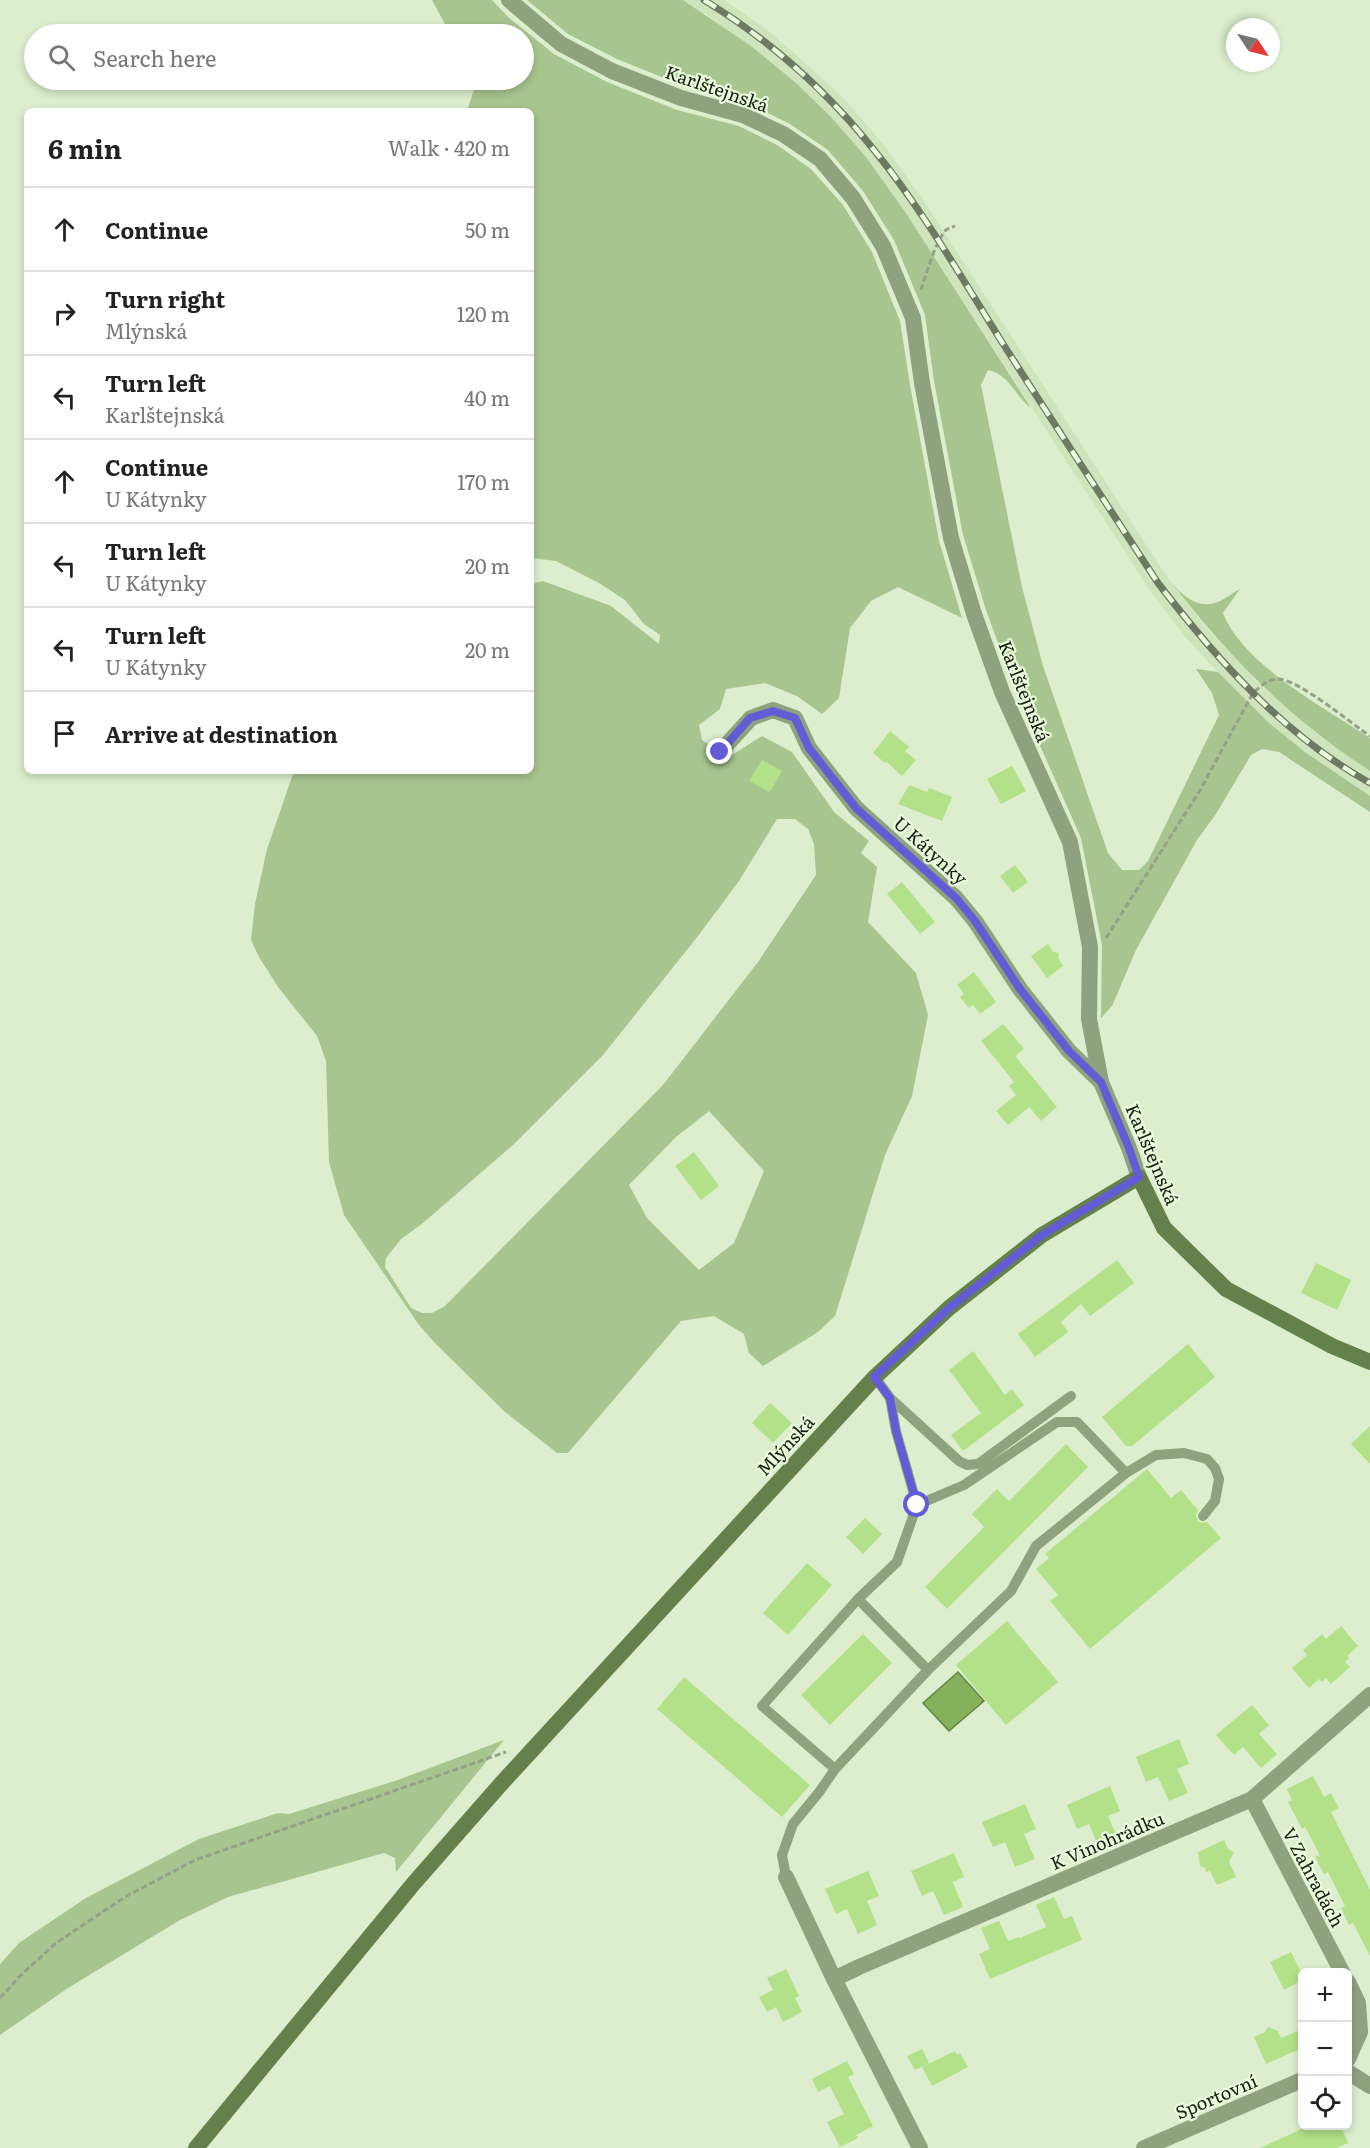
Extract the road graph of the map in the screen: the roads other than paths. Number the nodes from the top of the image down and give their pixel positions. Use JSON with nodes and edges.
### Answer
{"nodes":[{"id":1,"x":509,"y":0,"type":"edge"},
{"id":2,"x":720,"y":752,"type":"dead end"},
{"id":3,"x":1101,"y":1082,"type":"junction"},
{"id":4,"x":1139,"y":1177,"type":"junction"},
{"id":5,"x":1370,"y":1362,"type":"edge"},
{"id":6,"x":874,"y":1377,"type":"junction"},
{"id":7,"x":1071,"y":1396,"type":"dead end"},
{"id":8,"x":890,"y":1398,"type":"junction"},
{"id":9,"x":1126,"y":1473,"type":"junction"},
{"id":10,"x":917,"y":1505,"type":"junction"},
{"id":11,"x":1203,"y":1516,"type":"dead end"},
{"id":12,"x":858,"y":1599,"type":"junction"},
{"id":13,"x":928,"y":1670,"type":"junction"},
{"id":14,"x":1370,"y":1695,"type":"edge"},
{"id":15,"x":835,"y":1769,"type":"junction"},
{"id":16,"x":1252,"y":1799,"type":"junction"},
{"id":17,"x":786,"y":1877,"type":"joint"},
{"id":18,"x":1340,"y":1968,"type":"edge"},
{"id":19,"x":834,"y":1979,"type":"junction"},
{"id":20,"x":1352,"y":1992,"type":"edge"},
{"id":21,"x":1352,"y":2049,"type":"edge"},
{"id":22,"x":1352,"y":2075,"type":"edge"},
{"id":23,"x":1298,"y":2082,"type":"edge"},
{"id":24,"x":1370,"y":2086,"type":"edge"},
{"id":25,"x":196,"y":2148,"type":"edge"},
{"id":26,"x":920,"y":2148,"type":"edge"},
{"id":27,"x":1144,"y":2148,"type":"edge"}],
"edges":[{"from":1,"to":3,"type":"street","name":"Karlštejnská"},
{"from":2,"to":3,"type":"street","name":"U Kátynky"},
{"from":3,"to":4,"type":"street","name":"Karlštejnská"},
{"from":4,"to":5,"type":"main road","name":"Karlštejnská"},
{"from":4,"to":6,"type":"main road","name":"Mlýnská"},
{"from":6,"to":8,"type":"lane"},
{"from":6,"to":25,"type":"main road","name":"Mlýnská"},
{"from":7,"to":8,"type":"lane"},
{"from":8,"to":10,"type":"lane"},
{"from":9,"to":10,"type":"lane"},
{"from":9,"to":11,"type":"lane"},
{"from":9,"to":13,"type":"lane"},
{"from":10,"to":12,"type":"lane"},
{"from":12,"to":13,"type":"lane"},
{"from":12,"to":15,"type":"lane"},
{"from":13,"to":15,"type":"lane"},
{"from":14,"to":16,"type":"street","name":"K Vinohrádku"},
{"from":15,"to":17,"type":"lane"},
{"from":16,"to":18,"type":"street","name":"V Zahradách"},
{"from":16,"to":19,"type":"street","name":"K Vinohrádku"},
{"from":17,"to":19,"type":"street"},
{"from":19,"to":26,"type":"street"},
{"from":20,"to":21,"type":"street"},
{"from":22,"to":24,"type":"street"},
{"from":23,"to":27,"type":"street","name":"Sportovní"}]}
